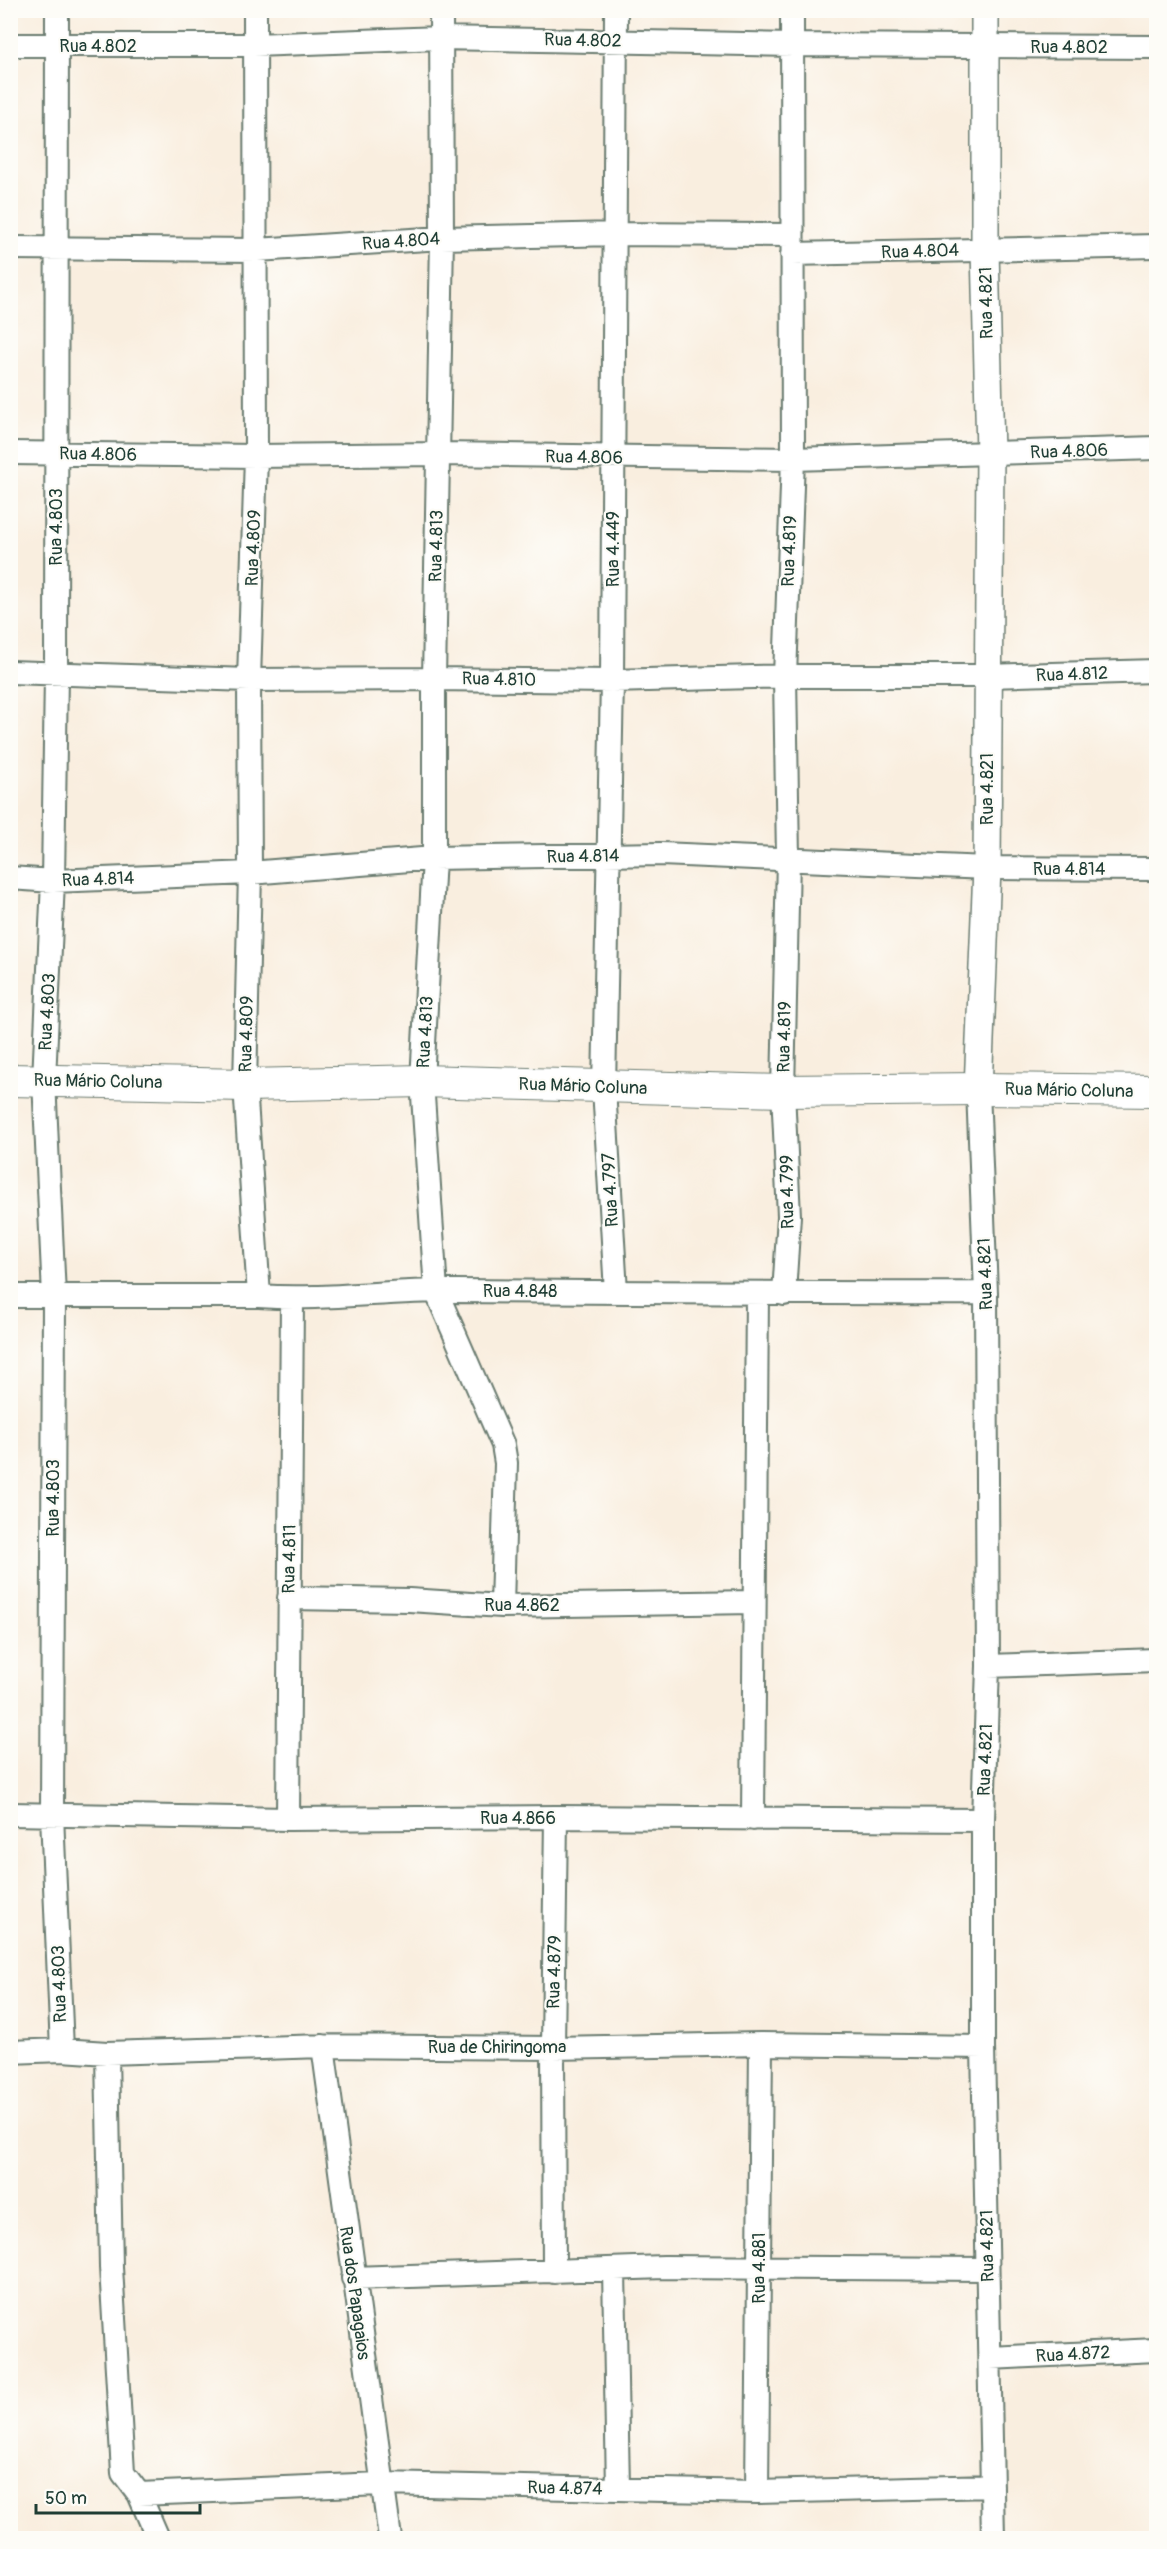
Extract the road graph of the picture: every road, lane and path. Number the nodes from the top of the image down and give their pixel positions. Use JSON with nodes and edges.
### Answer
{"nodes":[{"id":1,"x":57,"y":10,"type":"edge"},
{"id":2,"x":255,"y":10,"type":"edge"},
{"id":3,"x":441,"y":10,"type":"edge"},
{"id":4,"x":616,"y":10,"type":"edge"},
{"id":5,"x":792,"y":10,"type":"edge"},
{"id":6,"x":985,"y":10,"type":"edge"},
{"id":7,"x":440,"y":38,"type":"junction"},
{"id":8,"x":616,"y":40,"type":"junction"},
{"id":9,"x":10,"y":45,"type":"edge"},
{"id":10,"x":254,"y":45,"type":"junction"},
{"id":11,"x":793,"y":45,"type":"junction"},
{"id":12,"x":986,"y":46,"type":"junction"},
{"id":13,"x":57,"y":47,"type":"junction"},
{"id":14,"x":1156,"y":47,"type":"edge"},
{"id":15,"x":615,"y":234,"type":"junction"},
{"id":16,"x":442,"y":238,"type":"junction"},
{"id":17,"x":792,"y":245,"type":"junction"},
{"id":18,"x":1156,"y":246,"type":"edge"},
{"id":19,"x":10,"y":248,"type":"edge"},
{"id":20,"x":985,"y":249,"type":"junction"},
{"id":21,"x":57,"y":250,"type":"junction"},
{"id":22,"x":256,"y":250,"type":"junction"},
{"id":23,"x":1156,"y":448,"type":"edge"},
{"id":24,"x":10,"y":453,"type":"edge"},
{"id":25,"x":56,"y":453,"type":"junction"},
{"id":26,"x":990,"y":453,"type":"junction"},
{"id":27,"x":437,"y":454,"type":"junction"},
{"id":28,"x":256,"y":456,"type":"junction"},
{"id":29,"x":613,"y":457,"type":"junction"},
{"id":30,"x":793,"y":459,"type":"junction"},
{"id":31,"x":1156,"y":671,"type":"edge"},
{"id":32,"x":10,"y":672,"type":"edge"},
{"id":33,"x":56,"y":674,"type":"junction"},
{"id":34,"x":785,"y":676,"type":"junction"},
{"id":35,"x":987,"y":676,"type":"junction"},
{"id":36,"x":434,"y":679,"type":"junction"},
{"id":37,"x":249,"y":680,"type":"junction"},
{"id":38,"x":612,"y":681,"type":"junction"},
{"id":39,"x":607,"y":856,"type":"junction"},
{"id":40,"x":435,"y":858,"type":"junction"},
{"id":41,"x":788,"y":858,"type":"junction"},
{"id":42,"x":987,"y":868,"type":"junction"},
{"id":43,"x":1156,"y":869,"type":"edge"},
{"id":44,"x":250,"y":873,"type":"junction"},
{"id":45,"x":10,"y":878,"type":"edge"},
{"id":46,"x":53,"y":881,"type":"junction"},
{"id":47,"x":10,"y":1080,"type":"edge"},
{"id":48,"x":44,"y":1080,"type":"junction"},
{"id":49,"x":422,"y":1081,"type":"junction"},
{"id":50,"x":245,"y":1085,"type":"junction"},
{"id":51,"x":604,"y":1088,"type":"junction"},
{"id":52,"x":978,"y":1089,"type":"junction"},
{"id":53,"x":783,"y":1091,"type":"junction"},
{"id":54,"x":1156,"y":1091,"type":"edge"},
{"id":55,"x":436,"y":1291,"type":"junction"},
{"id":56,"x":616,"y":1292,"type":"junction"},
{"id":57,"x":986,"y":1293,"type":"junction"},
{"id":58,"x":757,"y":1294,"type":"junction"},
{"id":59,"x":784,"y":1294,"type":"junction"},
{"id":60,"x":10,"y":1296,"type":"edge"},
{"id":61,"x":54,"y":1296,"type":"junction"},
{"id":62,"x":260,"y":1296,"type":"junction"},
{"id":63,"x":292,"y":1299,"type":"junction"},
{"id":64,"x":289,"y":1598,"type":"junction"},
{"id":65,"x":754,"y":1602,"type":"junction"},
{"id":66,"x":502,"y":1606,"type":"junction"},
{"id":67,"x":1156,"y":1660,"type":"edge"},
{"id":68,"x":988,"y":1666,"type":"junction"},
{"id":69,"x":10,"y":1814,"type":"edge"},
{"id":70,"x":52,"y":1815,"type":"junction"},
{"id":71,"x":556,"y":1817,"type":"junction"},
{"id":72,"x":288,"y":1819,"type":"junction"},
{"id":73,"x":753,"y":1819,"type":"junction"},
{"id":74,"x":983,"y":1820,"type":"junction"},
{"id":75,"x":761,"y":2044,"type":"junction"},
{"id":76,"x":323,"y":2046,"type":"junction"},
{"id":77,"x":983,"y":2047,"type":"junction"},
{"id":78,"x":553,"y":2048,"type":"junction"},
{"id":79,"x":62,"y":2050,"type":"junction"},
{"id":80,"x":10,"y":2052,"type":"edge"},
{"id":81,"x":107,"y":2053,"type":"junction"},
{"id":82,"x":758,"y":2266,"type":"junction"},
{"id":83,"x":987,"y":2269,"type":"junction"},
{"id":84,"x":614,"y":2270,"type":"junction"},
{"id":85,"x":554,"y":2272,"type":"junction"},
{"id":86,"x":353,"y":2278,"type":"junction"},
{"id":87,"x":1156,"y":2350,"type":"edge"},
{"id":88,"x":990,"y":2358,"type":"junction"},
{"id":89,"x":381,"y":2484,"type":"junction"},
{"id":90,"x":992,"y":2486,"type":"junction"},
{"id":91,"x":618,"y":2489,"type":"junction"},
{"id":92,"x":758,"y":2492,"type":"junction"},
{"id":93,"x":139,"y":2494,"type":"junction"},
{"id":94,"x":158,"y":2538,"type":"edge"},
{"id":95,"x":390,"y":2538,"type":"edge"},
{"id":96,"x":993,"y":2538,"type":"edge"}],
"edges":[{"from":1,"to":13,"type":"street","name":"Rua 4.803"},
{"from":2,"to":10,"type":"street","name":"Rua 4.809"},
{"from":3,"to":7,"type":"street","name":"Rua 4.813"},
{"from":4,"to":8,"type":"street","name":"Rua 4.449"},
{"from":5,"to":11,"type":"street","name":"Rua 4.819"},
{"from":6,"to":12,"type":"street","name":"Rua 4.821"},
{"from":7,"to":8,"type":"street","name":"Rua 4.802"},
{"from":7,"to":10,"type":"street","name":"Rua 4.802"},
{"from":7,"to":16,"type":"street","name":"Rua 4.813"},
{"from":8,"to":11,"type":"street","name":"Rua 4.802"},
{"from":8,"to":15,"type":"street","name":"Rua 4.449"},
{"from":9,"to":13,"type":"street","name":"Rua 4.802"},
{"from":10,"to":13,"type":"street","name":"Rua 4.802"},
{"from":10,"to":22,"type":"street","name":"Rua 4.809"},
{"from":11,"to":12,"type":"street","name":"Rua 4.802"},
{"from":11,"to":17,"type":"street","name":"Rua 4.819"},
{"from":12,"to":14,"type":"street","name":"Rua 4.802"},
{"from":12,"to":20,"type":"street","name":"Rua 4.821"},
{"from":13,"to":21,"type":"street","name":"Rua 4.803"},
{"from":15,"to":16,"type":"street","name":"Rua 4.804"},
{"from":15,"to":17,"type":"street","name":"Rua 4.804"},
{"from":15,"to":29,"type":"street","name":"Rua 4.449"},
{"from":16,"to":22,"type":"street","name":"Rua 4.804"},
{"from":16,"to":27,"type":"street","name":"Rua 4.813"},
{"from":17,"to":20,"type":"street","name":"Rua 4.804"},
{"from":17,"to":30,"type":"street","name":"Rua 4.819"},
{"from":18,"to":20,"type":"street","name":"Rua 4.804"},
{"from":19,"to":21,"type":"street","name":"Rua 4.804"},
{"from":20,"to":26,"type":"street","name":"Rua 4.821"},
{"from":21,"to":22,"type":"street","name":"Rua 4.804"},
{"from":21,"to":25,"type":"street","name":"Rua 4.803"},
{"from":22,"to":28,"type":"street","name":"Rua 4.809"},
{"from":23,"to":26,"type":"street","name":"Rua 4.806"},
{"from":24,"to":25,"type":"street","name":"Rua 4.806"},
{"from":25,"to":28,"type":"street","name":"Rua 4.806"},
{"from":25,"to":33,"type":"street","name":"Rua 4.803"},
{"from":26,"to":30,"type":"street","name":"Rua 4.806"},
{"from":26,"to":35,"type":"street","name":"Rua 4.821"},
{"from":27,"to":28,"type":"street","name":"Rua 4.806"},
{"from":27,"to":29,"type":"street","name":"Rua 4.806"},
{"from":27,"to":36,"type":"street","name":"Rua 4.813"},
{"from":28,"to":37,"type":"street","name":"Rua 4.809"},
{"from":29,"to":30,"type":"street","name":"Rua 4.806"},
{"from":29,"to":38,"type":"street","name":"Rua 4.449"},
{"from":30,"to":34,"type":"street","name":"Rua 4.819"},
{"from":31,"to":35,"type":"street","name":"Rua 4.812"},
{"from":32,"to":33,"type":"street","name":"Rua 4.810"},
{"from":33,"to":37,"type":"street","name":"Rua 4.810"},
{"from":33,"to":46,"type":"street","name":"Rua 4.803"},
{"from":34,"to":35,"type":"street","name":"Rua 4.810"},
{"from":34,"to":38,"type":"street","name":"Rua 4.810"},
{"from":34,"to":41,"type":"street","name":"Rua 4.819"},
{"from":35,"to":42,"type":"street","name":"Rua 4.821"},
{"from":36,"to":37,"type":"street","name":"Rua 4.810"},
{"from":36,"to":38,"type":"street","name":"Rua 4.810"},
{"from":36,"to":40,"type":"street","name":"Rua 4.813"},
{"from":37,"to":44,"type":"street","name":"Rua 4.809"},
{"from":38,"to":39,"type":"street","name":"Rua 4.449"},
{"from":39,"to":40,"type":"street","name":"Rua 4.814"},
{"from":39,"to":41,"type":"street","name":"Rua 4.814"},
{"from":39,"to":51,"type":"street","name":"Rua 4.449"},
{"from":40,"to":44,"type":"street","name":"Rua 4.814"},
{"from":40,"to":49,"type":"street","name":"Rua 4.813"},
{"from":41,"to":42,"type":"street","name":"Rua 4.814"},
{"from":41,"to":53,"type":"street","name":"Rua 4.819"},
{"from":42,"to":43,"type":"street","name":"Rua 4.814"},
{"from":42,"to":52,"type":"street","name":"Rua 4.821"},
{"from":44,"to":46,"type":"street","name":"Rua 4.814"},
{"from":44,"to":50,"type":"street","name":"Rua 4.809"},
{"from":45,"to":46,"type":"street","name":"Rua 4.814"},
{"from":46,"to":48,"type":"street","name":"Rua 4.803"},
{"from":47,"to":48,"type":"main road","name":"Rua Mário Coluna"},
{"from":48,"to":50,"type":"main road","name":"Rua Mário Coluna"},
{"from":48,"to":61,"type":"street","name":"Rua 4.803"},
{"from":49,"to":50,"type":"main road","name":"Rua Mário Coluna"},
{"from":49,"to":51,"type":"main road","name":"Rua Mário Coluna"},
{"from":49,"to":55,"type":"street","name":"Rua 4.813"},
{"from":50,"to":62,"type":"street","name":"Rua 4.809"},
{"from":51,"to":53,"type":"main road","name":"Rua Mário Coluna"},
{"from":51,"to":56,"type":"street","name":"Rua 4.797"},
{"from":52,"to":53,"type":"main road","name":"Rua Mário Coluna"},
{"from":52,"to":54,"type":"main road","name":"Rua Mário Coluna"},
{"from":52,"to":57,"type":"street","name":"Rua 4.821"},
{"from":53,"to":59,"type":"street","name":"Rua 4.799"},
{"from":55,"to":56,"type":"street","name":"Rua 4.848"},
{"from":55,"to":63,"type":"street","name":"Rua 4.848"},
{"from":55,"to":66,"type":"street","name":"Rua 4.813"},
{"from":56,"to":58,"type":"street","name":"Rua 4.848"},
{"from":57,"to":59,"type":"street","name":"Rua 4.848"},
{"from":57,"to":68,"type":"street","name":"Rua 4.821"},
{"from":58,"to":59,"type":"street","name":"Rua 4.848"},
{"from":58,"to":65,"type":"street"},
{"from":60,"to":61,"type":"street","name":"Rua 4.848"},
{"from":61,"to":62,"type":"street","name":"Rua 4.848"},
{"from":61,"to":70,"type":"street","name":"Rua 4.803"},
{"from":62,"to":63,"type":"street","name":"Rua 4.848"},
{"from":63,"to":64,"type":"street","name":"Rua 4.811"},
{"from":64,"to":66,"type":"street","name":"Rua 4.862"},
{"from":64,"to":72,"type":"street","name":"Rua 4.811"},
{"from":65,"to":66,"type":"street","name":"Rua 4.862"},
{"from":65,"to":73,"type":"street"},
{"from":67,"to":68,"type":"street"},
{"from":68,"to":74,"type":"street","name":"Rua 4.821"},
{"from":69,"to":70,"type":"street","name":"Rua 4.866"},
{"from":70,"to":72,"type":"street","name":"Rua 4.866"},
{"from":70,"to":79,"type":"street","name":"Rua 4.803"},
{"from":71,"to":72,"type":"street","name":"Rua 4.866"},
{"from":71,"to":73,"type":"street","name":"Rua 4.866"},
{"from":71,"to":78,"type":"street","name":"Rua 4.879"},
{"from":73,"to":74,"type":"street","name":"Rua 4.866"},
{"from":74,"to":77,"type":"street","name":"Rua 4.821"},
{"from":75,"to":77,"type":"street","name":"Rua de Chiringoma"},
{"from":75,"to":78,"type":"street","name":"Rua de Chiringoma"},
{"from":75,"to":82,"type":"street","name":"Rua 4.881"},
{"from":76,"to":78,"type":"street","name":"Rua de Chiringoma"},
{"from":76,"to":81,"type":"street","name":"Rua de Chiringoma"},
{"from":76,"to":86,"type":"street","name":"Rua dos Papagaios"},
{"from":77,"to":83,"type":"street","name":"Rua 4.821"},
{"from":78,"to":85,"type":"street","name":"Rua 4.879"},
{"from":79,"to":80,"type":"street","name":"Rua de Chiringoma"},
{"from":79,"to":81,"type":"street","name":"Rua de Chiringoma"},
{"from":81,"to":93,"type":"street"},
{"from":82,"to":83,"type":"street"},
{"from":82,"to":84,"type":"street"},
{"from":82,"to":92,"type":"street","name":"Rua 4.881"},
{"from":83,"to":88,"type":"street","name":"Rua 4.821"},
{"from":84,"to":85,"type":"street"},
{"from":84,"to":91,"type":"street"},
{"from":85,"to":86,"type":"street"},
{"from":86,"to":89,"type":"street","name":"Rua dos Papagaios"},
{"from":87,"to":88,"type":"street","name":"Rua 4.872"},
{"from":88,"to":90,"type":"street","name":"Rua 4.821"},
{"from":89,"to":91,"type":"street","name":"Rua 4.874"},
{"from":89,"to":93,"type":"street","name":"Rua 4.874"},
{"from":89,"to":95,"type":"street","name":"Rua dos Papagaios"},
{"from":90,"to":92,"type":"street","name":"Rua 4.874"},
{"from":90,"to":96,"type":"street","name":"Rua 4.821"},
{"from":91,"to":92,"type":"street","name":"Rua 4.874"},
{"from":93,"to":94,"type":"street"}]}
